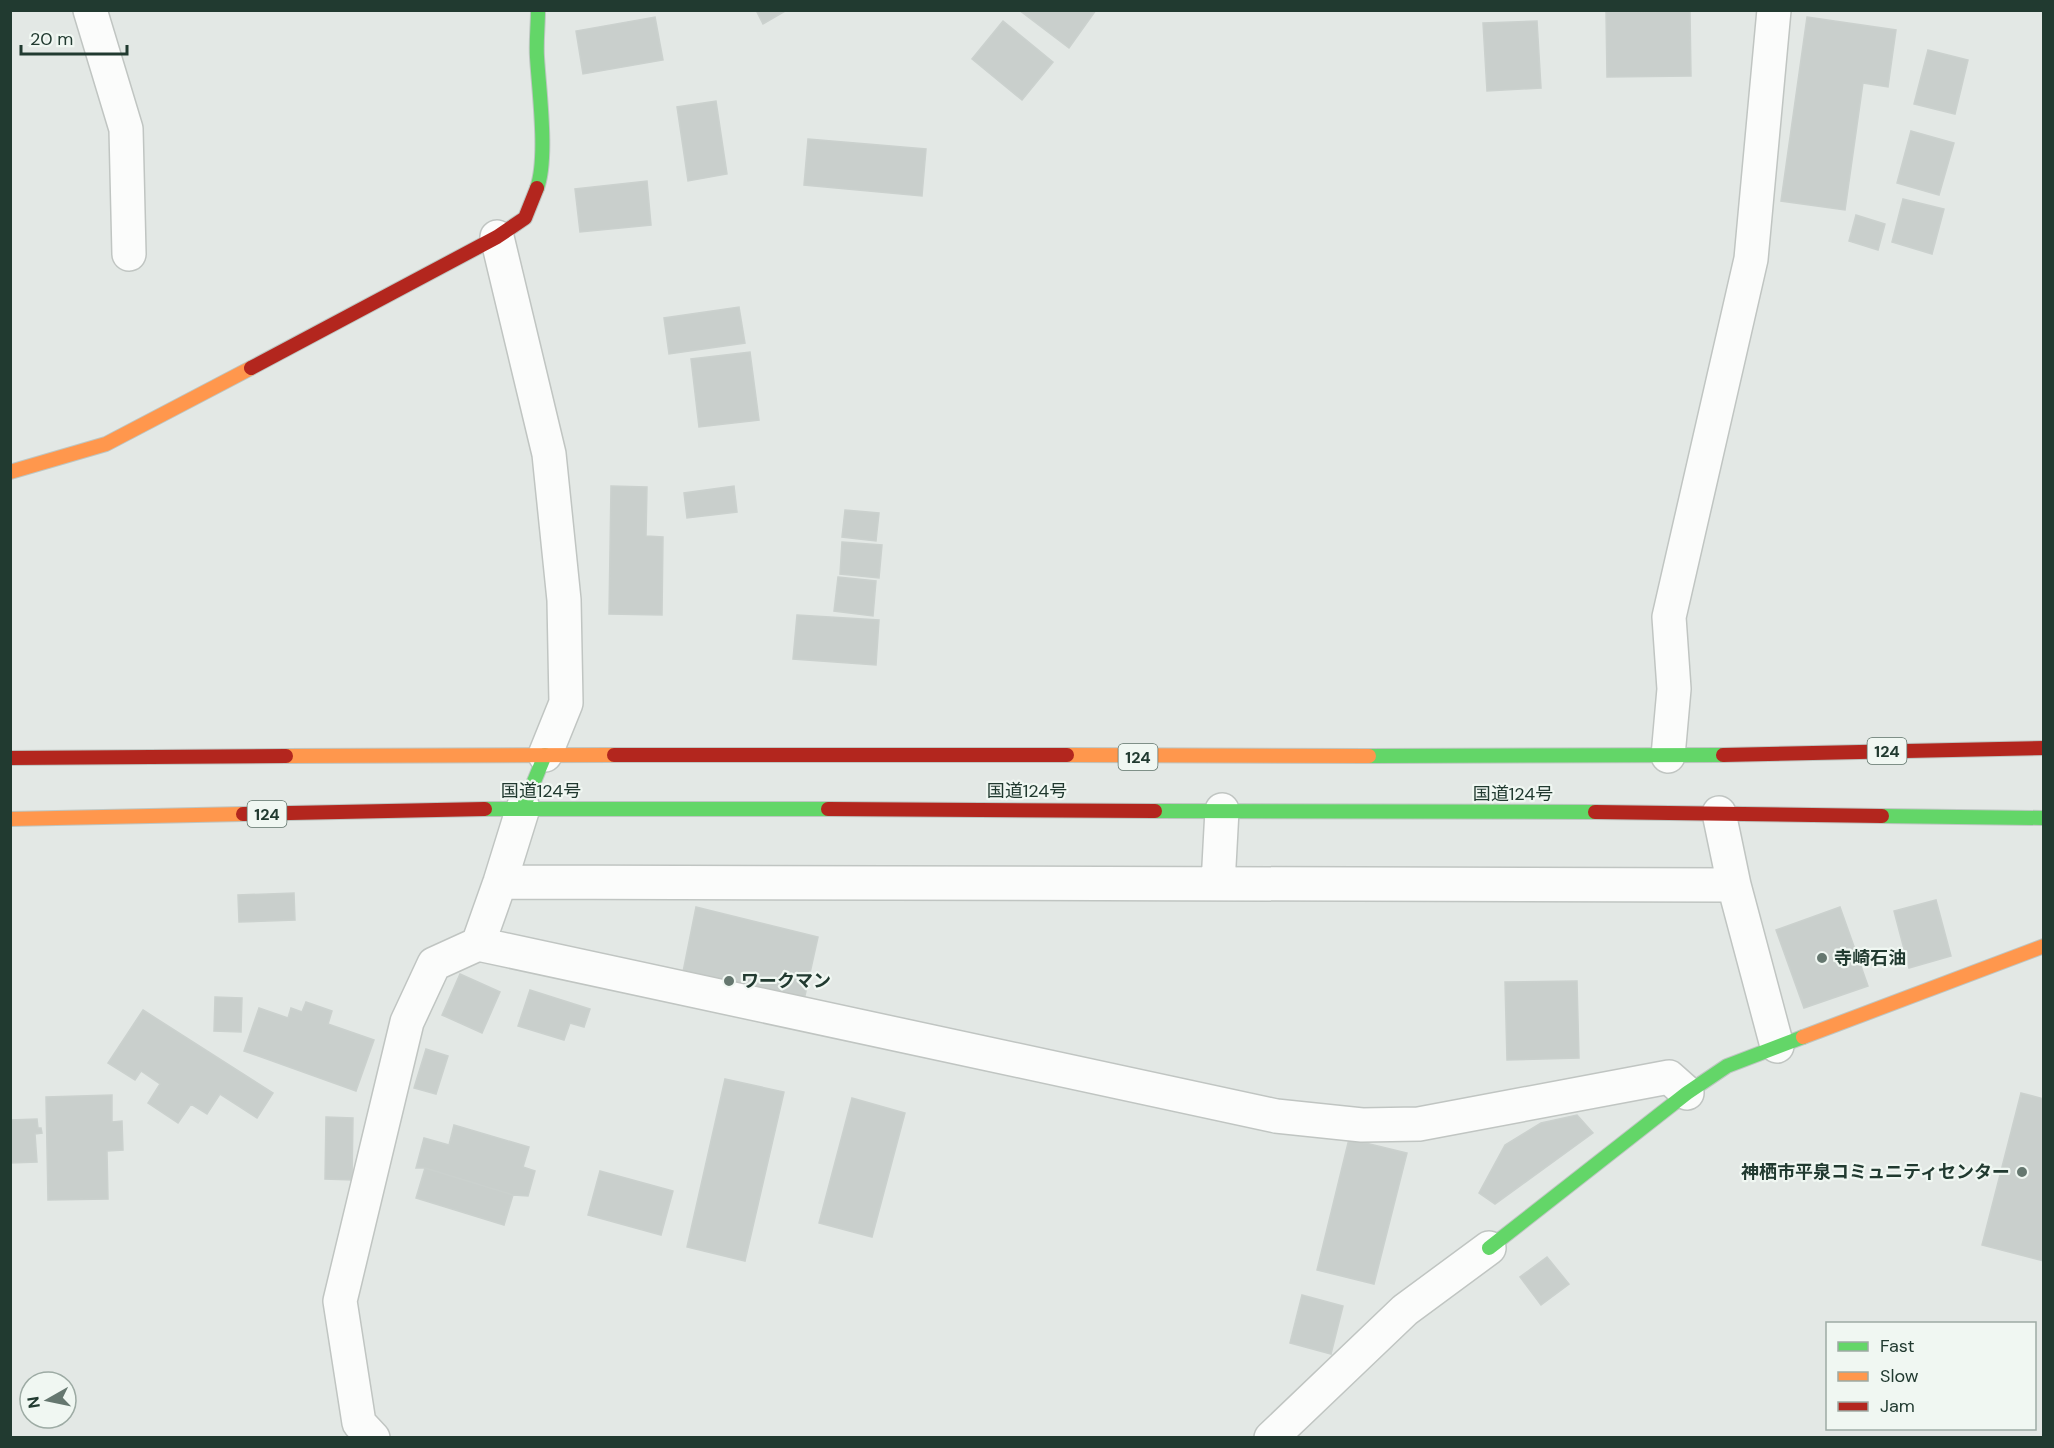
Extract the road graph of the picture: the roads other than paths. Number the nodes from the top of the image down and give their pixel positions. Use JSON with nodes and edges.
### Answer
{"nodes":[{"id":1,"x":90,"y":10,"type":"edge"},
{"id":2,"x":538,"y":10,"type":"edge"},
{"id":3,"x":1774,"y":10,"type":"edge"},
{"id":4,"x":497,"y":237,"type":"junction"},
{"id":5,"x":129,"y":254,"type":"dead end"},
{"id":6,"x":10,"y":472,"type":"edge"},
{"id":7,"x":2043,"y":748,"type":"edge"},
{"id":8,"x":545,"y":755,"type":"junction"},
{"id":9,"x":1668,"y":756,"type":"junction"},
{"id":10,"x":10,"y":758,"type":"edge"},
{"id":11,"x":523,"y":808,"type":"junction"},
{"id":12,"x":1222,"y":810,"type":"junction"},
{"id":13,"x":1719,"y":813,"type":"junction"},
{"id":14,"x":2043,"y":818,"type":"edge"},
{"id":15,"x":10,"y":819,"type":"edge"},
{"id":16,"x":500,"y":882,"type":"junction"},
{"id":17,"x":1218,"y":884,"type":"junction"},
{"id":18,"x":1734,"y":885,"type":"junction"},
{"id":19,"x":478,"y":944,"type":"junction"},
{"id":20,"x":2043,"y":946,"type":"edge"},
{"id":21,"x":1777,"y":1046,"type":"junction"},
{"id":22,"x":1687,"y":1093,"type":"junction"},
{"id":23,"x":1489,"y":1248,"type":"joint"},
{"id":24,"x":373,"y":1437,"type":"edge"},
{"id":25,"x":1272,"y":1437,"type":"edge"}],
"edges":[{"from":1,"to":5,"type":"street"},
{"from":2,"to":4,"type":"main road"},
{"from":3,"to":9,"type":"street"},
{"from":4,"to":6,"type":"main road"},
{"from":4,"to":8,"type":"street"},
{"from":7,"to":9,"type":"main road","name":"国道124号","number":"124"},
{"from":8,"to":9,"type":"main road","name":"国道124号","number":"124"},
{"from":8,"to":10,"type":"main road","name":"国道124号","number":"124"},
{"from":8,"to":11,"type":"main road"},
{"from":11,"to":12,"type":"main road","name":"国道124号","number":"124"},
{"from":11,"to":15,"type":"main road","name":"国道124号","number":"124"},
{"from":11,"to":16,"type":"street"},
{"from":12,"to":13,"type":"main road","name":"国道124号","number":"124"},
{"from":12,"to":17,"type":"street"},
{"from":13,"to":14,"type":"main road","name":"国道124号","number":"124"},
{"from":13,"to":18,"type":"street"},
{"from":16,"to":17,"type":"street"},
{"from":16,"to":19,"type":"street"},
{"from":17,"to":18,"type":"street"},
{"from":18,"to":21,"type":"street"},
{"from":19,"to":22,"type":"street"},
{"from":19,"to":24,"type":"street"},
{"from":20,"to":21,"type":"main road"},
{"from":21,"to":22,"type":"main road"},
{"from":22,"to":23,"type":"main road"},
{"from":23,"to":25,"type":"street"}]}
